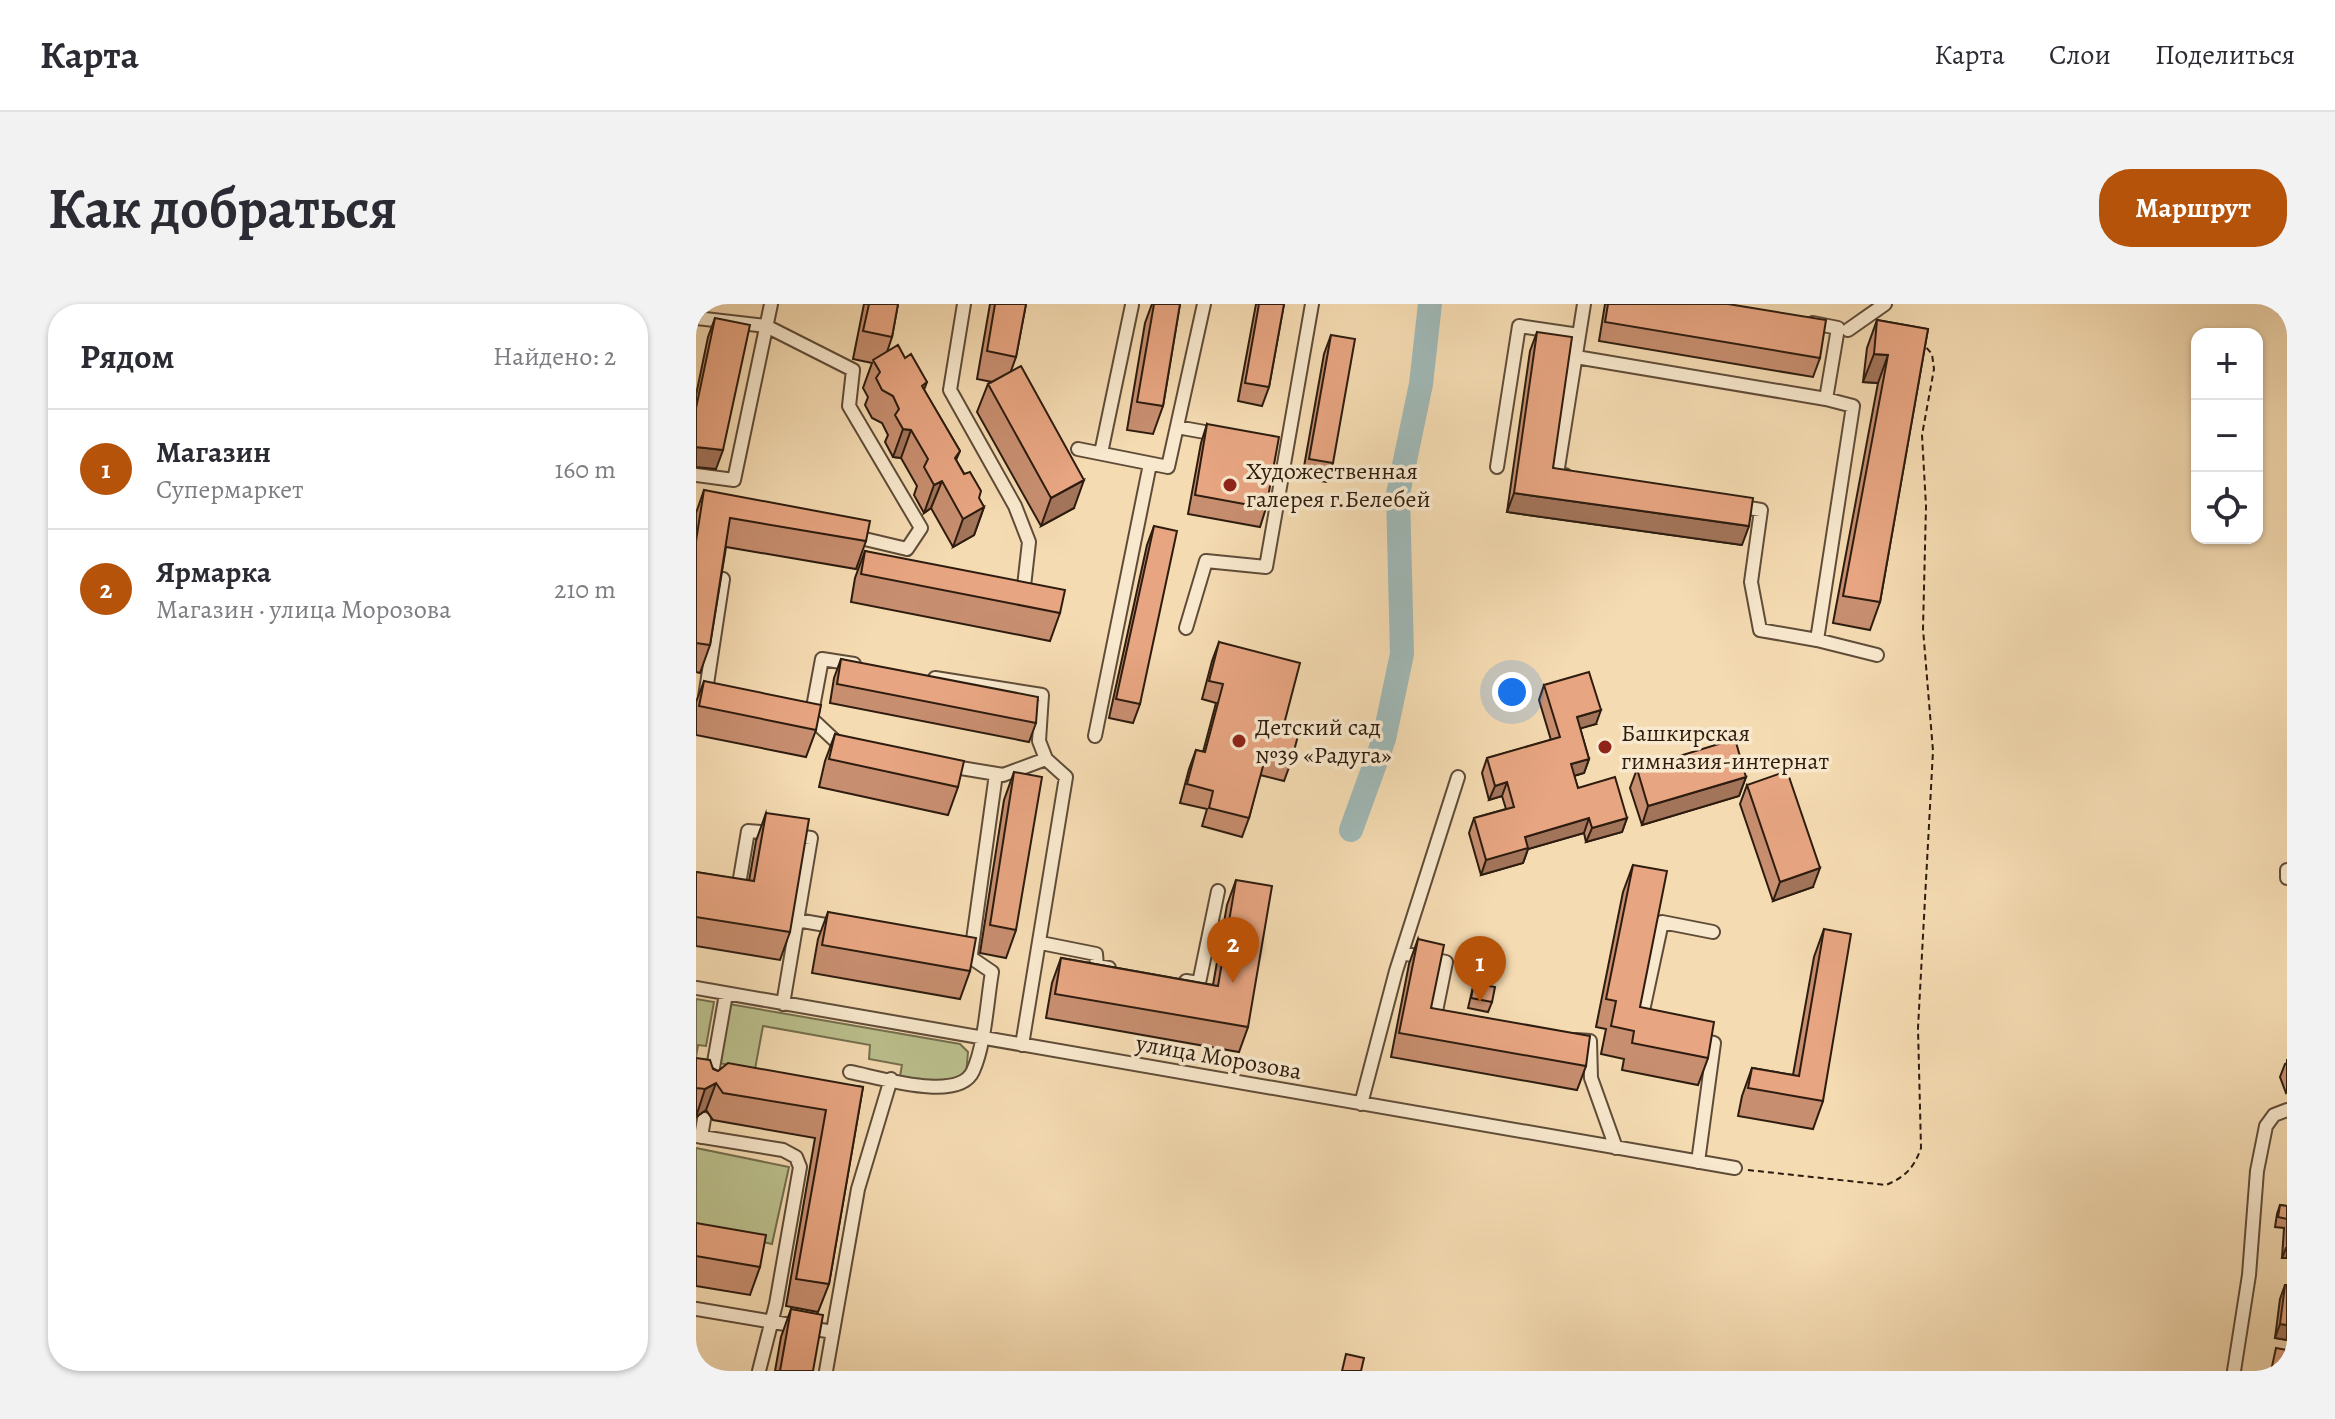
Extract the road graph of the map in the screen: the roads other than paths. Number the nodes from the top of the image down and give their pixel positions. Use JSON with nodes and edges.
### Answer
{"nodes":[{"id":1,"x":771,"y":304,"type":"edge"},
{"id":2,"x":964,"y":304,"type":"edge"},
{"id":3,"x":1204,"y":304,"type":"edge"},
{"id":4,"x":1312,"y":304,"type":"edge"},
{"id":5,"x":1584,"y":304,"type":"edge"},
{"id":6,"x":1885,"y":304,"type":"edge"},
{"id":7,"x":1132,"y":305,"type":"edge"},
{"id":8,"x":696,"y":318,"type":"edge"},
{"id":9,"x":1793,"y":320,"type":"edge"},
{"id":10,"x":766,"y":326,"type":"junction"},
{"id":11,"x":1843,"y":329,"type":"junction"},
{"id":12,"x":1579,"y":335,"type":"junction"},
{"id":13,"x":1576,"y":357,"type":"junction"},
{"id":14,"x":1826,"y":399,"type":"junction"},
{"id":15,"x":1177,"y":427,"type":"junction"},
{"id":16,"x":1240,"y":439,"type":"edge"},
{"id":17,"x":1271,"y":445,"type":"edge"},
{"id":18,"x":1287,"y":448,"type":"junction"},
{"id":19,"x":1078,"y":449,"type":"dead end"},
{"id":20,"x":1101,"y":453,"type":"junction"},
{"id":21,"x":1150,"y":464,"type":"junction"},
{"id":22,"x":1497,"y":467,"type":"dead end"},
{"id":23,"x":696,"y":475,"type":"edge"},
{"id":24,"x":1572,"y":477,"type":"edge"},
{"id":25,"x":734,"y":480,"type":"junction"},
{"id":26,"x":730,"y":495,"type":"edge"},
{"id":27,"x":1729,"y":505,"type":"edge"},
{"id":28,"x":841,"y":533,"type":"edge"},
{"id":29,"x":870,"y":539,"type":"junction"},
{"id":30,"x":868,"y":554,"type":"edge"},
{"id":31,"x":723,"y":579,"type":"edge"},
{"id":32,"x":1006,"y":598,"type":"edge"},
{"id":33,"x":1186,"y":628,"type":"dead end"},
{"id":34,"x":1817,"y":640,"type":"junction"},
{"id":35,"x":1877,"y":655,"type":"dead end"},
{"id":36,"x":869,"y":667,"type":"edge"},
{"id":37,"x":916,"y":674,"type":"edge"},
{"id":38,"x":700,"y":699,"type":"edge"},
{"id":39,"x":720,"y":702,"type":"edge"},
{"id":40,"x":796,"y":716,"type":"edge"},
{"id":41,"x":811,"y":718,"type":"junction"},
{"id":42,"x":1095,"y":736,"type":"dead end"},
{"id":43,"x":857,"y":751,"type":"edge"},
{"id":44,"x":1046,"y":759,"type":"junction"},
{"id":45,"x":934,"y":764,"type":"edge"},
{"id":46,"x":996,"y":774,"type":"junction"},
{"id":47,"x":1458,"y":777,"type":"dead end"},
{"id":48,"x":2287,"y":870,"type":"edge"},
{"id":49,"x":2287,"y":878,"type":"edge"},
{"id":50,"x":1218,"y":891,"type":"dead end"},
{"id":51,"x":723,"y":895,"type":"edge"},
{"id":52,"x":797,"y":920,"type":"junction"},
{"id":53,"x":859,"y":930,"type":"edge"},
{"id":54,"x":1713,"y":932,"type":"dead end"},
{"id":55,"x":1041,"y":943,"type":"junction"},
{"id":56,"x":1402,"y":953,"type":"junction"},
{"id":57,"x":955,"y":954,"type":"edge"},
{"id":58,"x":970,"y":957,"type":"junction"},
{"id":59,"x":1126,"y":971,"type":"edge"},
{"id":60,"x":1170,"y":978,"type":"edge"},
{"id":61,"x":696,"y":988,"type":"edge"},
{"id":62,"x":726,"y":994,"type":"junction"},
{"id":63,"x":783,"y":1004,"type":"junction"},
{"id":64,"x":1447,"y":1028,"type":"edge"},
{"id":65,"x":1654,"y":1030,"type":"edge"},
{"id":66,"x":1684,"y":1036,"type":"edge"},
{"id":67,"x":980,"y":1038,"type":"junction"},
{"id":68,"x":1565,"y":1040,"type":"edge"},
{"id":69,"x":1022,"y":1045,"type":"junction"},
{"id":70,"x":696,"y":1065,"type":"edge"},
{"id":71,"x":713,"y":1068,"type":"junction"},
{"id":72,"x":850,"y":1072,"type":"dead end"},
{"id":73,"x":891,"y":1079,"type":"junction"},
{"id":74,"x":709,"y":1090,"type":"edge"},
{"id":75,"x":1361,"y":1104,"type":"junction"},
{"id":76,"x":2281,"y":1113,"type":"edge"},
{"id":77,"x":704,"y":1119,"type":"dead end"},
{"id":78,"x":699,"y":1136,"type":"edge"},
{"id":79,"x":1616,"y":1148,"type":"junction"},
{"id":80,"x":1698,"y":1162,"type":"junction"},
{"id":81,"x":1735,"y":1168,"type":"road end"},
{"id":82,"x":696,"y":1309,"type":"edge"},
{"id":83,"x":770,"y":1321,"type":"junction"},
{"id":84,"x":833,"y":1332,"type":"junction"},
{"id":85,"x":759,"y":1371,"type":"edge"},
{"id":86,"x":826,"y":1371,"type":"edge"},
{"id":87,"x":2234,"y":1371,"type":"edge"}],
"edges":[{"from":1,"to":10,"type":"street"},
{"from":2,"to":32,"type":"street"},
{"from":3,"to":15,"type":"street"},
{"from":4,"to":18,"type":"street"},
{"from":5,"to":12,"type":"street"},
{"from":6,"to":11,"type":"street"},
{"from":7,"to":20,"type":"street"},
{"from":8,"to":10,"type":"street"},
{"from":9,"to":11,"type":"street"},
{"from":10,"to":25,"type":"street"},
{"from":10,"to":29,"type":"street"},
{"from":11,"to":14,"type":"street"},
{"from":12,"to":13,"type":"street"},
{"from":12,"to":22,"type":"street"},
{"from":13,"to":14,"type":"street"},
{"from":13,"to":24,"type":"street"},
{"from":14,"to":34,"type":"street"},
{"from":15,"to":16,"type":"street"},
{"from":15,"to":21,"type":"street"},
{"from":17,"to":18,"type":"street"},
{"from":18,"to":33,"type":"street"},
{"from":19,"to":20,"type":"street"},
{"from":20,"to":21,"type":"street"},
{"from":21,"to":42,"type":"street"},
{"from":23,"to":25,"type":"street"},
{"from":25,"to":26,"type":"street"},
{"from":27,"to":34,"type":"street"},
{"from":28,"to":29,"type":"street"},
{"from":29,"to":30,"type":"street"},
{"from":31,"to":38,"type":"street"},
{"from":34,"to":35,"type":"street"},
{"from":36,"to":41,"type":"street"},
{"from":37,"to":44,"type":"street"},
{"from":38,"to":39,"type":"street"},
{"from":40,"to":41,"type":"street"},
{"from":41,"to":43,"type":"street"},
{"from":44,"to":46,"type":"street"},
{"from":44,"to":55,"type":"street"},
{"from":45,"to":46,"type":"street"},
{"from":46,"to":58,"type":"street"},
{"from":47,"to":56,"type":"street"},
{"from":48,"to":49,"type":"street"},
{"from":50,"to":60,"type":"street"},
{"from":51,"to":52,"type":"street"},
{"from":52,"to":53,"type":"street"},
{"from":52,"to":63,"type":"street"},
{"from":54,"to":65,"type":"street"},
{"from":55,"to":59,"type":"street"},
{"from":55,"to":69,"type":"street"},
{"from":56,"to":64,"type":"street"},
{"from":56,"to":75,"type":"street"},
{"from":57,"to":58,"type":"street"},
{"from":58,"to":67,"type":"street"},
{"from":61,"to":62,"type":"street","name":"улица Морозова"},
{"from":62,"to":63,"type":"street","name":"улица Морозова"},
{"from":62,"to":71,"type":"street"},
{"from":63,"to":67,"type":"street","name":"улица Морозова"},
{"from":66,"to":80,"type":"street"},
{"from":67,"to":69,"type":"street","name":"улица Морозова"},
{"from":67,"to":73,"type":"street"},
{"from":68,"to":79,"type":"street"},
{"from":69,"to":75,"type":"street","name":"улица Морозова"},
{"from":70,"to":71,"type":"street"},
{"from":71,"to":74,"type":"street"},
{"from":72,"to":73,"type":"street"},
{"from":73,"to":84,"type":"street"},
{"from":75,"to":79,"type":"street","name":"улица Морозова"},
{"from":76,"to":87,"type":"street"},
{"from":77,"to":78,"type":"street"},
{"from":78,"to":83,"type":"street"},
{"from":79,"to":80,"type":"street","name":"улица Морозова"},
{"from":80,"to":81,"type":"street","name":"улица Морозова"},
{"from":82,"to":83,"type":"street"},
{"from":83,"to":84,"type":"street"},
{"from":83,"to":85,"type":"street"},
{"from":84,"to":86,"type":"street"}]}
